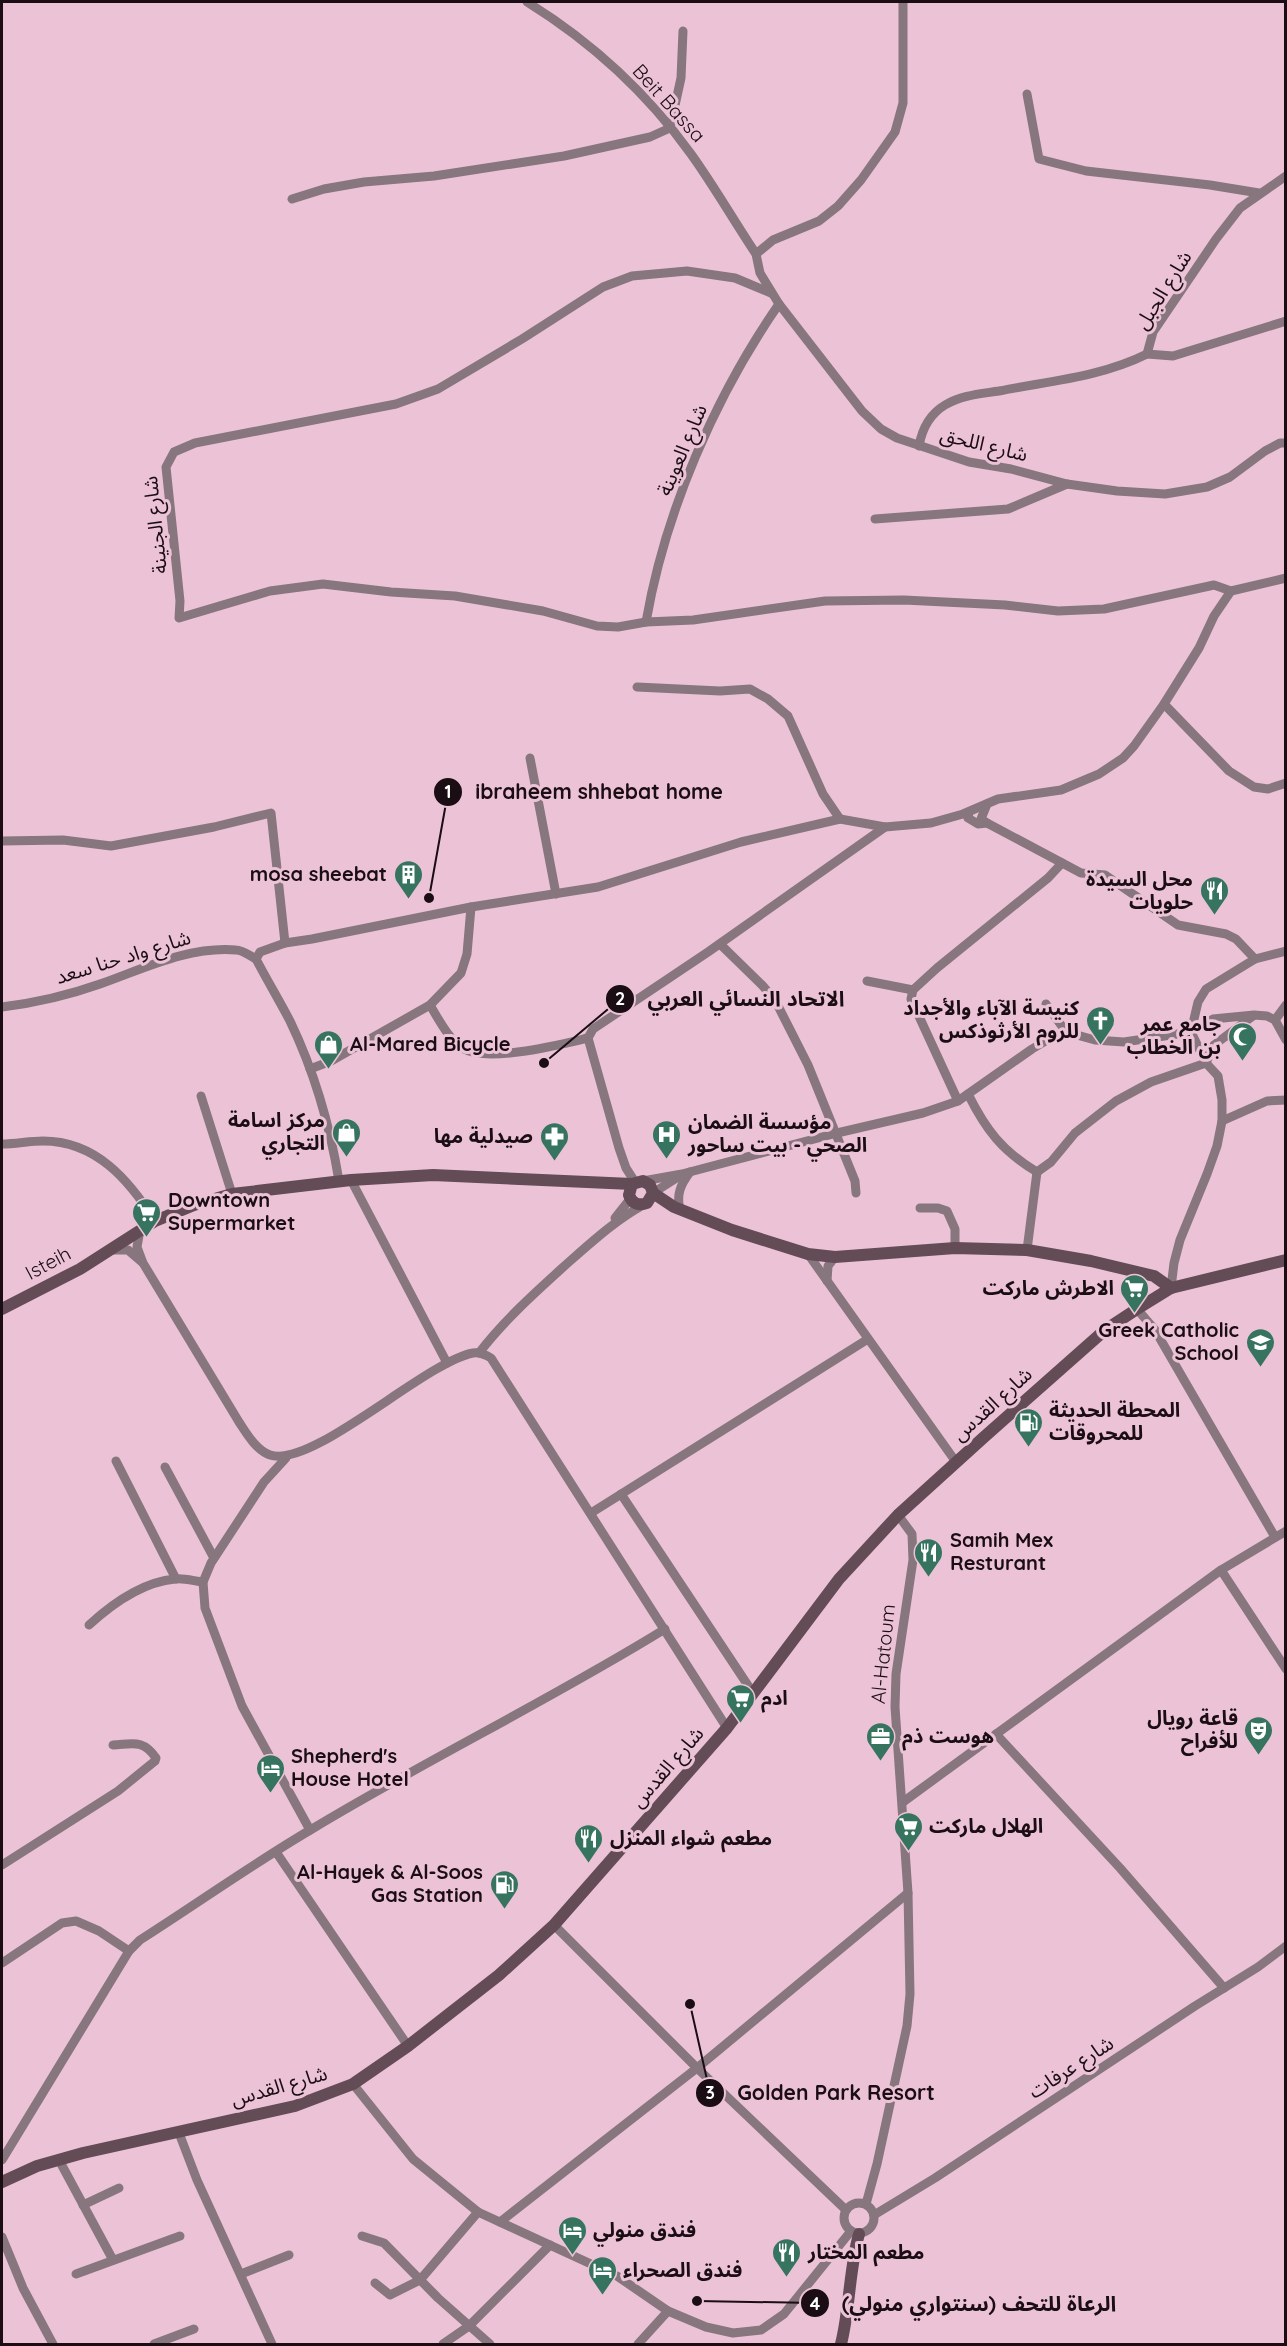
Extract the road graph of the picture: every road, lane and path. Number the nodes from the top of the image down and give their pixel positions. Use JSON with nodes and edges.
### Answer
{"nodes":[{"id":1,"x":527,"y":2,"type":"edge"},
{"id":2,"x":903,"y":2,"type":"edge"},
{"id":3,"x":683,"y":31,"type":"dead end"},
{"id":4,"x":1027,"y":94,"type":"dead end"},
{"id":5,"x":670,"y":128,"type":"junction"},
{"id":6,"x":1286,"y":176,"type":"edge"},
{"id":7,"x":1259,"y":193,"type":"junction"},
{"id":8,"x":292,"y":199,"type":"dead end"},
{"id":9,"x":756,"y":254,"type":"junction"},
{"id":10,"x":771,"y":293,"type":"junction"},
{"id":11,"x":779,"y":304,"type":"junction"},
{"id":12,"x":1286,"y":321,"type":"edge"},
{"id":13,"x":1147,"y":354,"type":"junction"},
{"id":14,"x":1286,"y":443,"type":"edge"},
{"id":15,"x":919,"y":446,"type":"junction"},
{"id":16,"x":1067,"y":484,"type":"junction"},
{"id":17,"x":875,"y":519,"type":"dead end"},
{"id":18,"x":1286,"y":578,"type":"edge"},
{"id":19,"x":1231,"y":591,"type":"junction"},
{"id":20,"x":646,"y":622,"type":"junction"},
{"id":21,"x":637,"y":687,"type":"dead end"},
{"id":22,"x":1164,"y":704,"type":"junction"},
{"id":23,"x":530,"y":758,"type":"dead end"},
{"id":24,"x":1286,"y":783,"type":"edge"},
{"id":25,"x":987,"y":804,"type":"junction"},
{"id":26,"x":969,"y":812,"type":"junction"},
{"id":27,"x":951,"y":818,"type":"junction"},
{"id":28,"x":840,"y":819,"type":"junction"},
{"id":29,"x":981,"y":821,"type":"junction"},
{"id":30,"x":885,"y":827,"type":"junction"},
{"id":31,"x":2,"y":841,"type":"edge"},
{"id":32,"x":1062,"y":863,"type":"junction"},
{"id":33,"x":556,"y":894,"type":"junction"},
{"id":34,"x":471,"y":907,"type":"junction"},
{"id":35,"x":285,"y":943,"type":"junction"},
{"id":36,"x":720,"y":944,"type":"junction"},
{"id":37,"x":1286,"y":951,"type":"edge"},
{"id":38,"x":256,"y":959,"type":"junction"},
{"id":39,"x":1255,"y":959,"type":"junction"},
{"id":40,"x":867,"y":981,"type":"dead end"},
{"id":41,"x":913,"y":990,"type":"junction"},
{"id":42,"x":1046,"y":1004,"type":"dead end"},
{"id":43,"x":430,"y":1005,"type":"junction"},
{"id":44,"x":1286,"y":1005,"type":"edge"},
{"id":45,"x":2,"y":1007,"type":"edge"},
{"id":46,"x":1254,"y":1015,"type":"junction"},
{"id":47,"x":1275,"y":1020,"type":"junction"},
{"id":48,"x":1066,"y":1032,"type":"junction"},
{"id":49,"x":1191,"y":1032,"type":"junction"},
{"id":50,"x":588,"y":1038,"type":"junction"},
{"id":51,"x":1286,"y":1040,"type":"edge"},
{"id":52,"x":1206,"y":1063,"type":"junction"},
{"id":53,"x":310,"y":1069,"type":"junction"},
{"id":54,"x":968,"y":1094,"type":"junction"},
{"id":55,"x":201,"y":1096,"type":"dead end"},
{"id":56,"x":1286,"y":1100,"type":"edge"},
{"id":57,"x":958,"y":1101,"type":"junction"},
{"id":58,"x":1222,"y":1121,"type":"junction"},
{"id":59,"x":837,"y":1133,"type":"junction"},
{"id":60,"x":2,"y":1144,"type":"edge"},
{"id":61,"x":1036,"y":1172,"type":"junction"},
{"id":62,"x":686,"y":1173,"type":"junction"},
{"id":63,"x":345,"y":1180,"type":"junction"},
{"id":64,"x":637,"y":1182,"type":"junction"},
{"id":65,"x":652,"y":1192,"type":"junction"},
{"id":66,"x":856,"y":1193,"type":"dead end"},
{"id":67,"x":232,"y":1194,"type":"junction"},
{"id":68,"x":630,"y":1199,"type":"junction"},
{"id":69,"x":644,"y":1204,"type":"junction"},
{"id":70,"x":677,"y":1208,"type":"junction"},
{"id":71,"x":920,"y":1208,"type":"dead end"},
{"id":72,"x":155,"y":1221,"type":"junction"},
{"id":73,"x":611,"y":1226,"type":"junction"},
{"id":74,"x":140,"y":1230,"type":"junction"},
{"id":75,"x":955,"y":1248,"type":"junction"},
{"id":76,"x":111,"y":1250,"type":"junction"},
{"id":77,"x":1027,"y":1250,"type":"junction"},
{"id":78,"x":808,"y":1254,"type":"junction"},
{"id":79,"x":835,"y":1257,"type":"junction"},
{"id":80,"x":1286,"y":1260,"type":"edge"},
{"id":81,"x":143,"y":1263,"type":"junction"},
{"id":82,"x":827,"y":1281,"type":"junction"},
{"id":83,"x":1171,"y":1288,"type":"junction"},
{"id":84,"x":2,"y":1309,"type":"edge"},
{"id":85,"x":1137,"y":1309,"type":"junction"},
{"id":86,"x":868,"y":1339,"type":"junction"},
{"id":87,"x":479,"y":1353,"type":"junction"},
{"id":88,"x":447,"y":1363,"type":"junction"},
{"id":89,"x":286,"y":1458,"type":"junction"},
{"id":90,"x":116,"y":1461,"type":"dead end"},
{"id":91,"x":956,"y":1462,"type":"junction"},
{"id":92,"x":165,"y":1467,"type":"dead end"},
{"id":93,"x":621,"y":1494,"type":"junction"},
{"id":94,"x":591,"y":1513,"type":"junction"},
{"id":95,"x":898,"y":1515,"type":"junction"},
{"id":96,"x":1286,"y":1531,"type":"edge"},
{"id":97,"x":1275,"y":1537,"type":"junction"},
{"id":98,"x":214,"y":1558,"type":"junction"},
{"id":99,"x":1221,"y":1570,"type":"junction"},
{"id":100,"x":177,"y":1579,"type":"junction"},
{"id":101,"x":203,"y":1582,"type":"junction"},
{"id":102,"x":88,"y":1624,"type":"dead end"},
{"id":103,"x":664,"y":1629,"type":"junction"},
{"id":104,"x":1286,"y":1669,"type":"edge"},
{"id":105,"x":753,"y":1693,"type":"junction"},
{"id":106,"x":727,"y":1728,"type":"junction"},
{"id":107,"x":996,"y":1734,"type":"junction"},
{"id":108,"x":113,"y":1745,"type":"dead end"},
{"id":109,"x":903,"y":1802,"type":"junction"},
{"id":110,"x":310,"y":1830,"type":"junction"},
{"id":111,"x":276,"y":1852,"type":"junction"},
{"id":112,"x":2,"y":1864,"type":"edge"},
{"id":113,"x":908,"y":1893,"type":"junction"},
{"id":114,"x":554,"y":1925,"type":"junction"},
{"id":115,"x":1286,"y":1946,"type":"edge"},
{"id":116,"x":129,"y":1951,"type":"junction"},
{"id":117,"x":2,"y":1963,"type":"edge"},
{"id":118,"x":1224,"y":1988,"type":"junction"},
{"id":119,"x":408,"y":2046,"type":"junction"},
{"id":120,"x":698,"y":2068,"type":"junction"},
{"id":121,"x":353,"y":2084,"type":"junction"},
{"id":122,"x":179,"y":2133,"type":"junction"},
{"id":123,"x":2,"y":2160,"type":"edge"},
{"id":124,"x":58,"y":2160,"type":"junction"},
{"id":125,"x":2,"y":2182,"type":"edge"},
{"id":126,"x":119,"y":2188,"type":"dead end"},
{"id":127,"x":866,"y":2204,"type":"junction"},
{"id":128,"x":83,"y":2205,"type":"junction"},
{"id":129,"x":846,"y":2210,"type":"junction"},
{"id":130,"x":478,"y":2212,"type":"junction"},
{"id":131,"x":874,"y":2215,"type":"junction"},
{"id":132,"x":500,"y":2222,"type":"junction"},
{"id":133,"x":855,"y":2233,"type":"junction"},
{"id":134,"x":180,"y":2236,"type":"dead end"},
{"id":135,"x":362,"y":2236,"type":"dead end"},
{"id":136,"x":2,"y":2237,"type":"edge"},
{"id":137,"x":550,"y":2245,"type":"junction"},
{"id":138,"x":289,"y":2255,"type":"dead end"},
{"id":139,"x":113,"y":2260,"type":"junction"},
{"id":140,"x":76,"y":2274,"type":"dead end"},
{"id":141,"x":241,"y":2274,"type":"junction"},
{"id":142,"x":420,"y":2280,"type":"junction"},
{"id":143,"x":375,"y":2283,"type":"dead end"},
{"id":144,"x":668,"y":2311,"type":"junction"},
{"id":145,"x":469,"y":2326,"type":"junction"},
{"id":146,"x":194,"y":2329,"type":"dead end"},
{"id":147,"x":53,"y":2344,"type":"edge"},
{"id":148,"x":154,"y":2344,"type":"edge"},
{"id":149,"x":272,"y":2344,"type":"edge"},
{"id":150,"x":443,"y":2344,"type":"edge"},
{"id":151,"x":490,"y":2344,"type":"edge"},
{"id":152,"x":638,"y":2344,"type":"edge"},
{"id":153,"x":841,"y":2344,"type":"edge"}],
"edges":[{"from":1,"to":5,"type":"street","name":"Beit Bassa"},
{"from":2,"to":9,"type":"street"},
{"from":3,"to":5,"type":"street"},
{"from":4,"to":7,"type":"street"},
{"from":5,"to":8,"type":"street"},
{"from":5,"to":9,"type":"street","name":"Beit Bassa"},
{"from":6,"to":7,"type":"street","name":"شارع الجبل"},
{"from":7,"to":13,"type":"street","name":"شارع الجبل"},
{"from":9,"to":10,"type":"street","name":"شارع اللحق"},
{"from":10,"to":11,"type":"street","name":"شارع اللحق"},
{"from":10,"to":20,"type":"street","name":"شارع الجنينة"},
{"from":11,"to":15,"type":"street","name":"شارع اللحق"},
{"from":11,"to":20,"type":"street","name":"شارع العوينة"},
{"from":12,"to":13,"type":"street","name":"شارع الجبل"},
{"from":13,"to":15,"type":"street"},
{"from":14,"to":16,"type":"street","name":"شارع اللحق"},
{"from":15,"to":16,"type":"street","name":"شارع اللحق"},
{"from":16,"to":17,"type":"street"},
{"from":18,"to":19,"type":"street"},
{"from":19,"to":20,"type":"street"},
{"from":19,"to":22,"type":"street"},
{"from":21,"to":28,"type":"street"},
{"from":22,"to":24,"type":"street"},
{"from":22,"to":25,"type":"street"},
{"from":23,"to":33,"type":"street"},
{"from":25,"to":26,"type":"street"},
{"from":25,"to":29,"type":"street"},
{"from":26,"to":27,"type":"street"},
{"from":26,"to":29,"type":"street"},
{"from":27,"to":29,"type":"street"},
{"from":27,"to":30,"type":"street"},
{"from":28,"to":30,"type":"street"},
{"from":28,"to":33,"type":"street"},
{"from":29,"to":32,"type":"street"},
{"from":30,"to":36,"type":"street"},
{"from":31,"to":35,"type":"street"},
{"from":32,"to":39,"type":"street"},
{"from":32,"to":41,"type":"street"},
{"from":33,"to":34,"type":"street"},
{"from":34,"to":35,"type":"street"},
{"from":34,"to":43,"type":"street"},
{"from":35,"to":38,"type":"street"},
{"from":36,"to":50,"type":"street"},
{"from":36,"to":59,"type":"street"},
{"from":37,"to":39,"type":"street"},
{"from":38,"to":45,"type":"street","name":"شارع واد حنا سعد"},
{"from":38,"to":53,"type":"street"},
{"from":39,"to":49,"type":"street"},
{"from":40,"to":41,"type":"street"},
{"from":41,"to":57,"type":"street"},
{"from":42,"to":48,"type":"street"},
{"from":43,"to":50,"type":"street"},
{"from":43,"to":53,"type":"street"},
{"from":44,"to":47,"type":"street"},
{"from":46,"to":47,"type":"street"},
{"from":46,"to":49,"type":"street"},
{"from":46,"to":52,"type":"street"},
{"from":47,"to":51,"type":"street"},
{"from":48,"to":49,"type":"street"},
{"from":48,"to":54,"type":"street"},
{"from":49,"to":52,"type":"street"},
{"from":50,"to":64,"type":"street"},
{"from":52,"to":58,"type":"street"},
{"from":52,"to":61,"type":"street"},
{"from":53,"to":63,"type":"street"},
{"from":54,"to":57,"type":"street"},
{"from":54,"to":61,"type":"street"},
{"from":55,"to":67,"type":"street"},
{"from":56,"to":58,"type":"street"},
{"from":57,"to":59,"type":"street"},
{"from":58,"to":83,"type":"street"},
{"from":59,"to":62,"type":"street"},
{"from":59,"to":66,"type":"street"},
{"from":60,"to":72,"type":"street"},
{"from":61,"to":77,"type":"street"},
{"from":62,"to":64,"type":"street"},
{"from":62,"to":65,"type":"street"},
{"from":62,"to":70,"type":"street"},
{"from":63,"to":64,"type":"main road","name":"Isteih"},
{"from":63,"to":67,"type":"main road","name":"Isteih"},
{"from":63,"to":88,"type":"street"},
{"from":64,"to":65,"type":"main road"},
{"from":64,"to":68,"type":"main road"},
{"from":65,"to":69,"type":"main road"},
{"from":65,"to":70,"type":"main road"},
{"from":67,"to":72,"type":"main road","name":"Isteih"},
{"from":68,"to":69,"type":"main road"},
{"from":68,"to":73,"type":"street"},
{"from":69,"to":70,"type":"main road"},
{"from":69,"to":73,"type":"street"},
{"from":70,"to":78,"type":"main road"},
{"from":71,"to":75,"type":"street"},
{"from":72,"to":74,"type":"main road","name":"Isteih"},
{"from":73,"to":87,"type":"street"},
{"from":74,"to":76,"type":"main road","name":"Isteih"},
{"from":74,"to":81,"type":"street"},
{"from":75,"to":77,"type":"main road"},
{"from":75,"to":79,"type":"main road"},
{"from":76,"to":81,"type":"street"},
{"from":76,"to":84,"type":"main road","name":"Isteih"},
{"from":77,"to":83,"type":"main road"},
{"from":78,"to":79,"type":"main road"},
{"from":78,"to":82,"type":"street"},
{"from":79,"to":82,"type":"street"},
{"from":80,"to":83,"type":"main road","name":"شارع القدس"},
{"from":81,"to":89,"type":"street"},
{"from":82,"to":86,"type":"street"},
{"from":83,"to":85,"type":"main road","name":"شارع القدس"},
{"from":85,"to":91,"type":"main road","name":"شارع القدس"},
{"from":85,"to":97,"type":"street"},
{"from":86,"to":91,"type":"street"},
{"from":86,"to":93,"type":"street"},
{"from":87,"to":88,"type":"street"},
{"from":87,"to":94,"type":"street"},
{"from":88,"to":89,"type":"street"},
{"from":89,"to":98,"type":"street"},
{"from":90,"to":100,"type":"street"},
{"from":91,"to":95,"type":"main road","name":"شارع القدس"},
{"from":92,"to":98,"type":"street"},
{"from":93,"to":94,"type":"street"},
{"from":93,"to":105,"type":"street"},
{"from":94,"to":103,"type":"street"},
{"from":95,"to":105,"type":"main road","name":"شارع القدس"},
{"from":95,"to":109,"type":"street","name":"Al-Hatoum"},
{"from":96,"to":97,"type":"street"},
{"from":97,"to":99,"type":"street"},
{"from":98,"to":101,"type":"street"},
{"from":99,"to":104,"type":"street"},
{"from":99,"to":107,"type":"street"},
{"from":100,"to":101,"type":"street"},
{"from":100,"to":102,"type":"street"},
{"from":101,"to":110,"type":"street"},
{"from":103,"to":106,"type":"street"},
{"from":103,"to":110,"type":"street"},
{"from":105,"to":106,"type":"main road","name":"شارع القدس"},
{"from":106,"to":114,"type":"main road","name":"شارع القدس"},
{"from":107,"to":109,"type":"street"},
{"from":107,"to":118,"type":"street"},
{"from":108,"to":112,"type":"street"},
{"from":109,"to":113,"type":"street","name":"Al-Hatoum"},
{"from":110,"to":111,"type":"street"},
{"from":111,"to":116,"type":"street"},
{"from":111,"to":119,"type":"street"},
{"from":113,"to":120,"type":"street"},
{"from":113,"to":127,"type":"street","name":"Al-Hatoum"},
{"from":114,"to":119,"type":"main road","name":"شارع القدس"},
{"from":114,"to":120,"type":"street"},
{"from":115,"to":118,"type":"street","name":"شارع عرفات"},
{"from":116,"to":117,"type":"street"},
{"from":116,"to":123,"type":"street"},
{"from":118,"to":131,"type":"street","name":"شارع عرفات"},
{"from":119,"to":121,"type":"main road","name":"شارع القدس"},
{"from":120,"to":129,"type":"street"},
{"from":120,"to":132,"type":"street"},
{"from":121,"to":122,"type":"main road","name":"شارع القدس"},
{"from":121,"to":130,"type":"street"},
{"from":122,"to":124,"type":"main road","name":"شارع القدس"},
{"from":122,"to":141,"type":"street"},
{"from":124,"to":125,"type":"main road","name":"شارع القدس"},
{"from":124,"to":128,"type":"street"},
{"from":126,"to":128,"type":"street"},
{"from":127,"to":129,"type":"street"},
{"from":127,"to":131,"type":"street"},
{"from":128,"to":139,"type":"street"},
{"from":129,"to":133,"type":"street"},
{"from":130,"to":132,"type":"street"},
{"from":130,"to":142,"type":"street"},
{"from":131,"to":133,"type":"street"},
{"from":132,"to":137,"type":"street"},
{"from":133,"to":144,"type":"street"},
{"from":133,"to":153,"type":"main road"},
{"from":134,"to":139,"type":"street"},
{"from":135,"to":142,"type":"street"},
{"from":136,"to":147,"type":"street"},
{"from":137,"to":144,"type":"street"},
{"from":137,"to":145,"type":"street"},
{"from":138,"to":141,"type":"street"},
{"from":139,"to":140,"type":"street"},
{"from":141,"to":149,"type":"street"},
{"from":142,"to":143,"type":"street"},
{"from":142,"to":145,"type":"street"},
{"from":144,"to":152,"type":"street"},
{"from":145,"to":150,"type":"street"},
{"from":145,"to":151,"type":"street"},
{"from":146,"to":148,"type":"street"}]}
